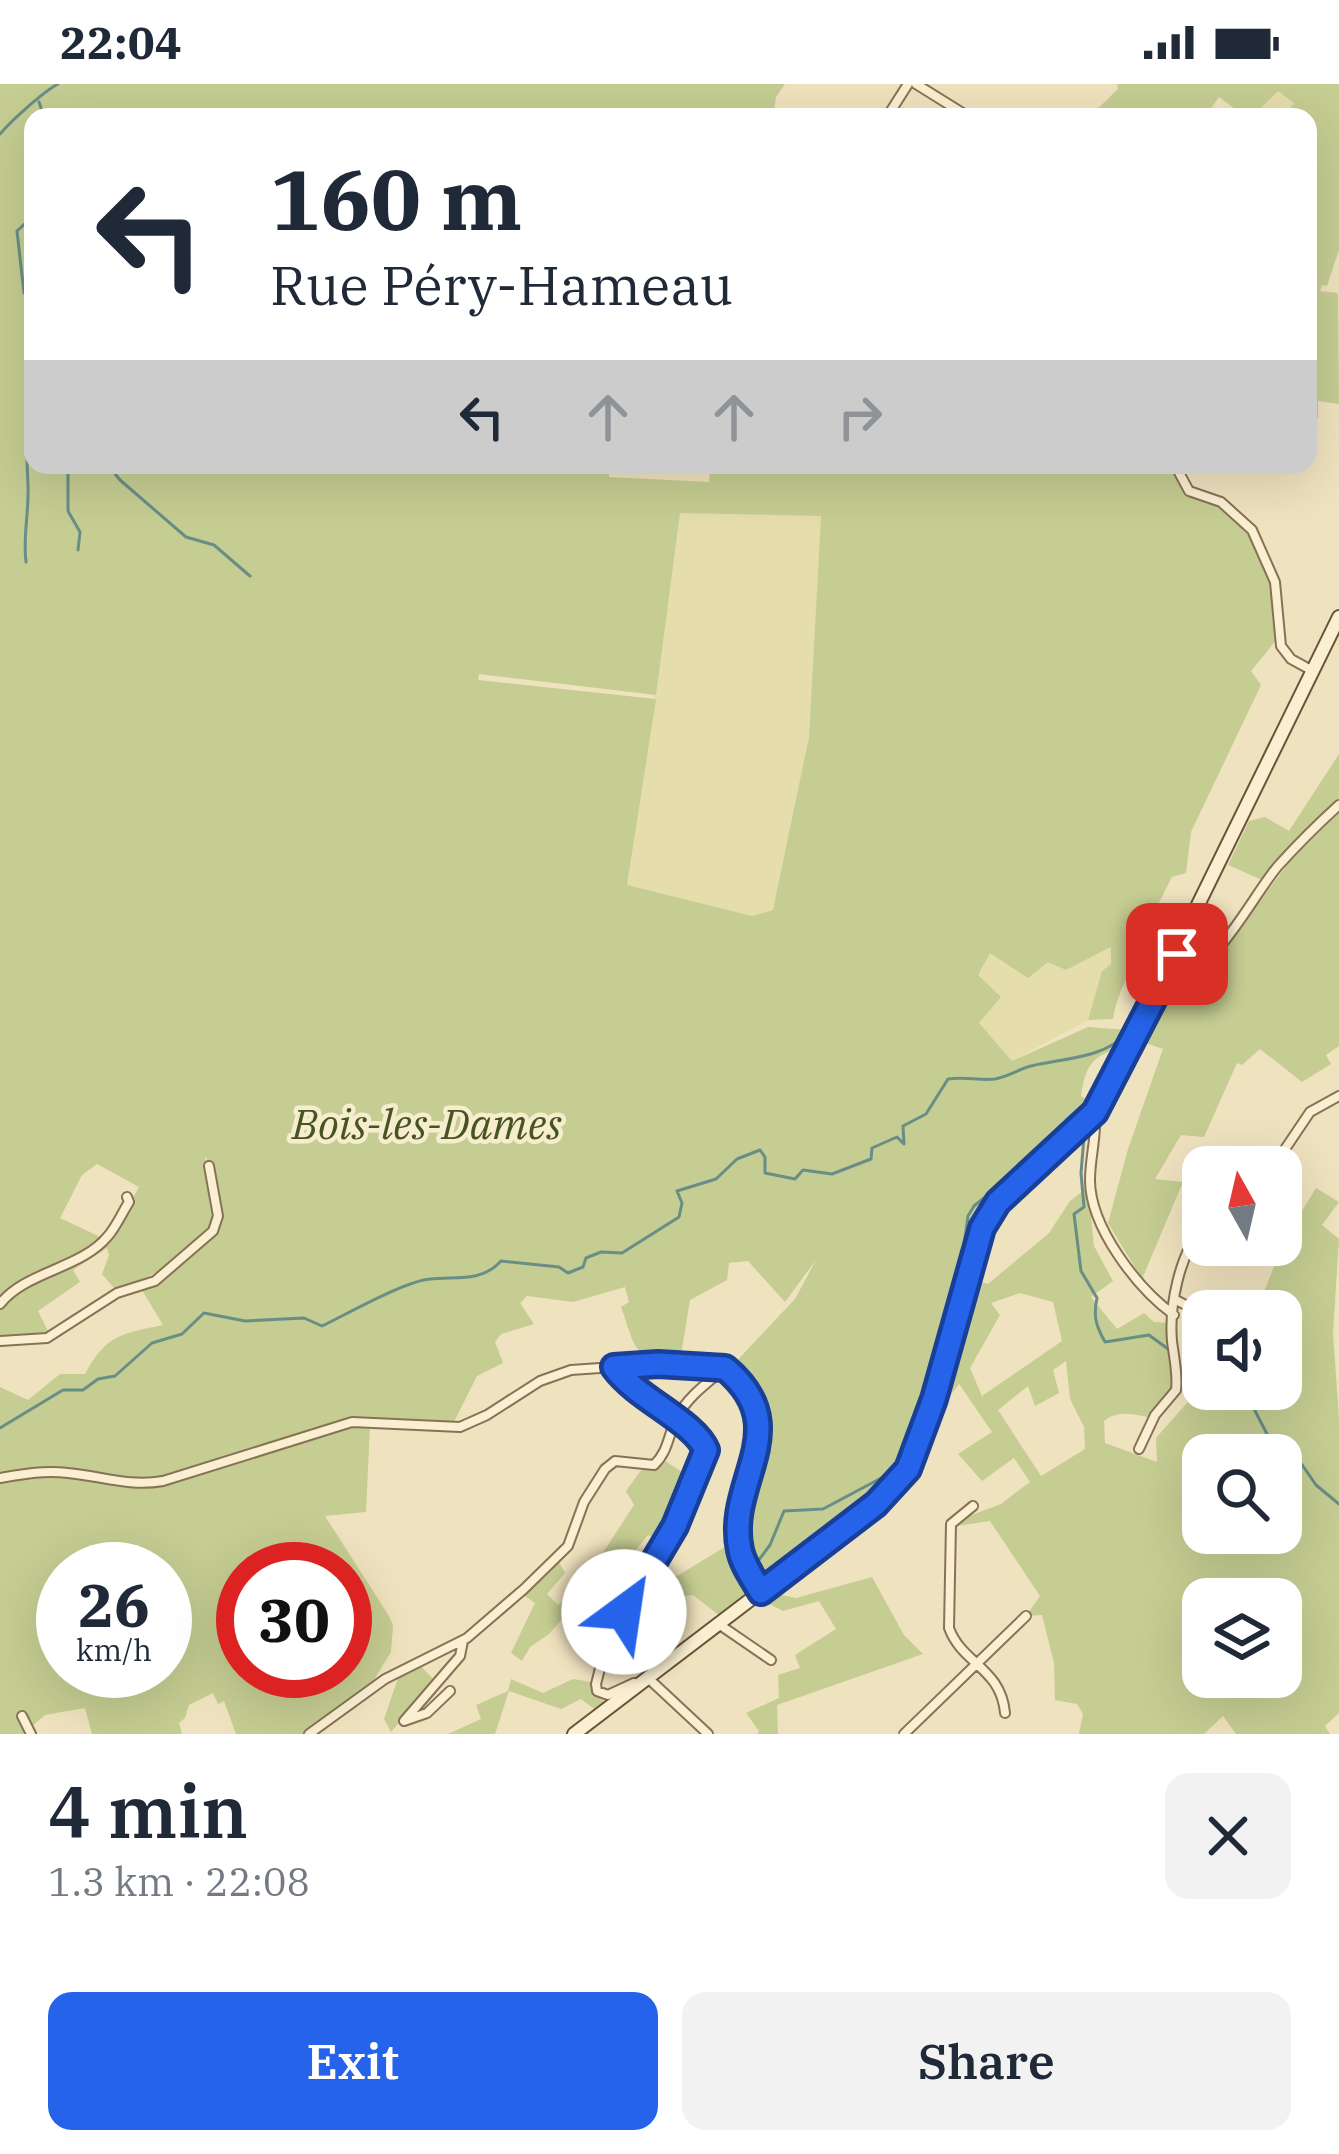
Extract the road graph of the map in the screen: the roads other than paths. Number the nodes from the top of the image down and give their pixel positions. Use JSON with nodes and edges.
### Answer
{"nodes":[{"id":1,"x":912,"y":84,"type":"edge"},
{"id":2,"x":894,"y":108,"type":"edge"},
{"id":3,"x":953,"y":108,"type":"edge"},
{"id":4,"x":1180,"y":474,"type":"edge"},
{"id":5,"x":1339,"y":617,"type":"edge"},
{"id":6,"x":1312,"y":671,"type":"junction"},
{"id":7,"x":1339,"y":805,"type":"edge"},
{"id":8,"x":1161,"y":986,"type":"junction"},
{"id":9,"x":1339,"y":1096,"type":"edge"},
{"id":10,"x":1095,"y":1112,"type":"junction"},
{"id":11,"x":1287,"y":1146,"type":"edge"},
{"id":12,"x":209,"y":1166,"type":"dead end"},
{"id":13,"x":128,"y":1197,"type":"dead end"},
{"id":14,"x":1183,"y":1266,"type":"edge"},
{"id":15,"x":1176,"y":1300,"type":"junction"},
{"id":16,"x":1182,"y":1303,"type":"edge"},
{"id":17,"x":0,"y":1304,"type":"edge"},
{"id":18,"x":1174,"y":1315,"type":"junction"},
{"id":19,"x":0,"y":1341,"type":"edge"},
{"id":20,"x":614,"y":1367,"type":"junction"},
{"id":21,"x":725,"y":1368,"type":"junction"},
{"id":22,"x":676,"y":1419,"type":"junction"},
{"id":23,"x":1139,"y":1449,"type":"dead end"},
{"id":24,"x":0,"y":1478,"type":"edge"},
{"id":25,"x":973,"y":1506,"type":"dead end"},
{"id":26,"x":761,"y":1592,"type":"junction"},
{"id":27,"x":1026,"y":1616,"type":"dead end"},
{"id":28,"x":719,"y":1624,"type":"junction"},
{"id":29,"x":462,"y":1640,"type":"junction"},
{"id":30,"x":771,"y":1660,"type":"dead end"},
{"id":31,"x":977,"y":1662,"type":"junction"},
{"id":32,"x":645,"y":1680,"type":"junction"},
{"id":33,"x":450,"y":1691,"type":"dead end"},
{"id":34,"x":1005,"y":1713,"type":"dead end"},
{"id":35,"x":22,"y":1716,"type":"dead end"},
{"id":36,"x":31,"y":1734,"type":"edge"},
{"id":37,"x":309,"y":1734,"type":"edge"},
{"id":38,"x":574,"y":1734,"type":"edge"},
{"id":39,"x":708,"y":1734,"type":"edge"},
{"id":40,"x":904,"y":1734,"type":"edge"}],
"edges":[{"from":1,"to":2,"type":"street"},
{"from":1,"to":3,"type":"street"},
{"from":4,"to":6,"type":"street"},
{"from":5,"to":6,"type":"street"},
{"from":6,"to":8,"type":"street"},
{"from":7,"to":8,"type":"street"},
{"from":8,"to":10,"type":"street"},
{"from":9,"to":11,"type":"street"},
{"from":10,"to":18,"type":"street"},
{"from":10,"to":26,"type":"street"},
{"from":12,"to":19,"type":"street"},
{"from":13,"to":17,"type":"street"},
{"from":14,"to":15,"type":"street"},
{"from":15,"to":16,"type":"street"},
{"from":15,"to":18,"type":"street"},
{"from":18,"to":23,"type":"street"},
{"from":20,"to":21,"type":"street"},
{"from":20,"to":22,"type":"street"},
{"from":20,"to":24,"type":"street"},
{"from":21,"to":22,"type":"street"},
{"from":21,"to":26,"type":"street"},
{"from":22,"to":29,"type":"street"},
{"from":22,"to":32,"type":"street"},
{"from":25,"to":31,"type":"street"},
{"from":26,"to":28,"type":"street"},
{"from":27,"to":31,"type":"street"},
{"from":28,"to":30,"type":"street"},
{"from":28,"to":32,"type":"street"},
{"from":29,"to":33,"type":"street"},
{"from":29,"to":37,"type":"street"},
{"from":31,"to":34,"type":"street"},
{"from":31,"to":40,"type":"street"},
{"from":32,"to":38,"type":"street"},
{"from":32,"to":39,"type":"street"},
{"from":35,"to":36,"type":"street"}]}
